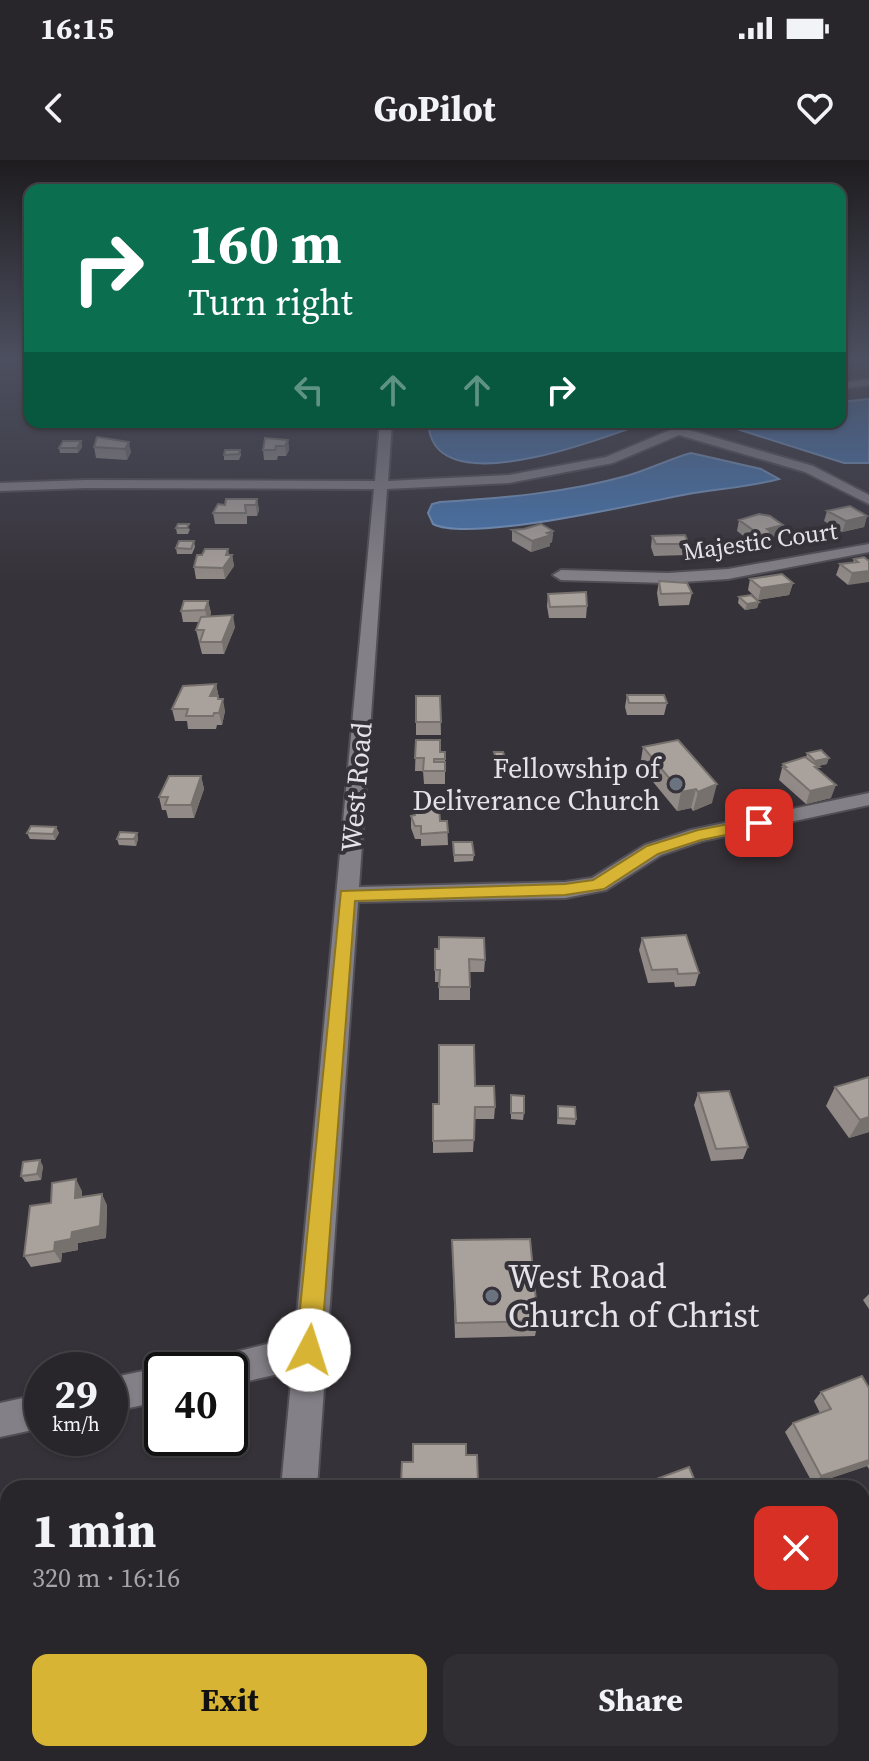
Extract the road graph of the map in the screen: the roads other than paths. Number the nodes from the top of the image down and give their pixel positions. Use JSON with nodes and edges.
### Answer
{"nodes":[{"id":1,"x":385,"y":434,"type":"edge"},
{"id":2,"x":672,"y":434,"type":"edge"},
{"id":3,"x":688,"y":434,"type":"edge"},
{"id":4,"x":381,"y":484,"type":"junction"},
{"id":5,"x":0,"y":487,"type":"edge"},
{"id":6,"x":869,"y":500,"type":"edge"},
{"id":7,"x":869,"y":548,"type":"edge"},
{"id":8,"x":561,"y":575,"type":"dead end"},
{"id":9,"x":869,"y":799,"type":"edge"},
{"id":10,"x":347,"y":895,"type":"junction"},
{"id":11,"x":309,"y":1350,"type":"junction"},
{"id":12,"x":248,"y":1364,"type":"edge"},
{"id":13,"x":24,"y":1415,"type":"edge"},
{"id":14,"x":0,"y":1420,"type":"edge"},
{"id":15,"x":300,"y":1480,"type":"edge"}],
"edges":[{"from":1,"to":4,"type":"street","name":"West Road"},
{"from":2,"to":4,"type":"street"},
{"from":3,"to":6,"type":"street"},
{"from":4,"to":5,"type":"street"},
{"from":4,"to":10,"type":"street","name":"West Road"},
{"from":7,"to":8,"type":"street","name":"Majestic Court"},
{"from":9,"to":10,"type":"street"},
{"from":10,"to":11,"type":"street","name":"West Road"},
{"from":11,"to":12,"type":"street"},
{"from":11,"to":15,"type":"street","name":"West Road"},
{"from":13,"to":14,"type":"street"}]}
